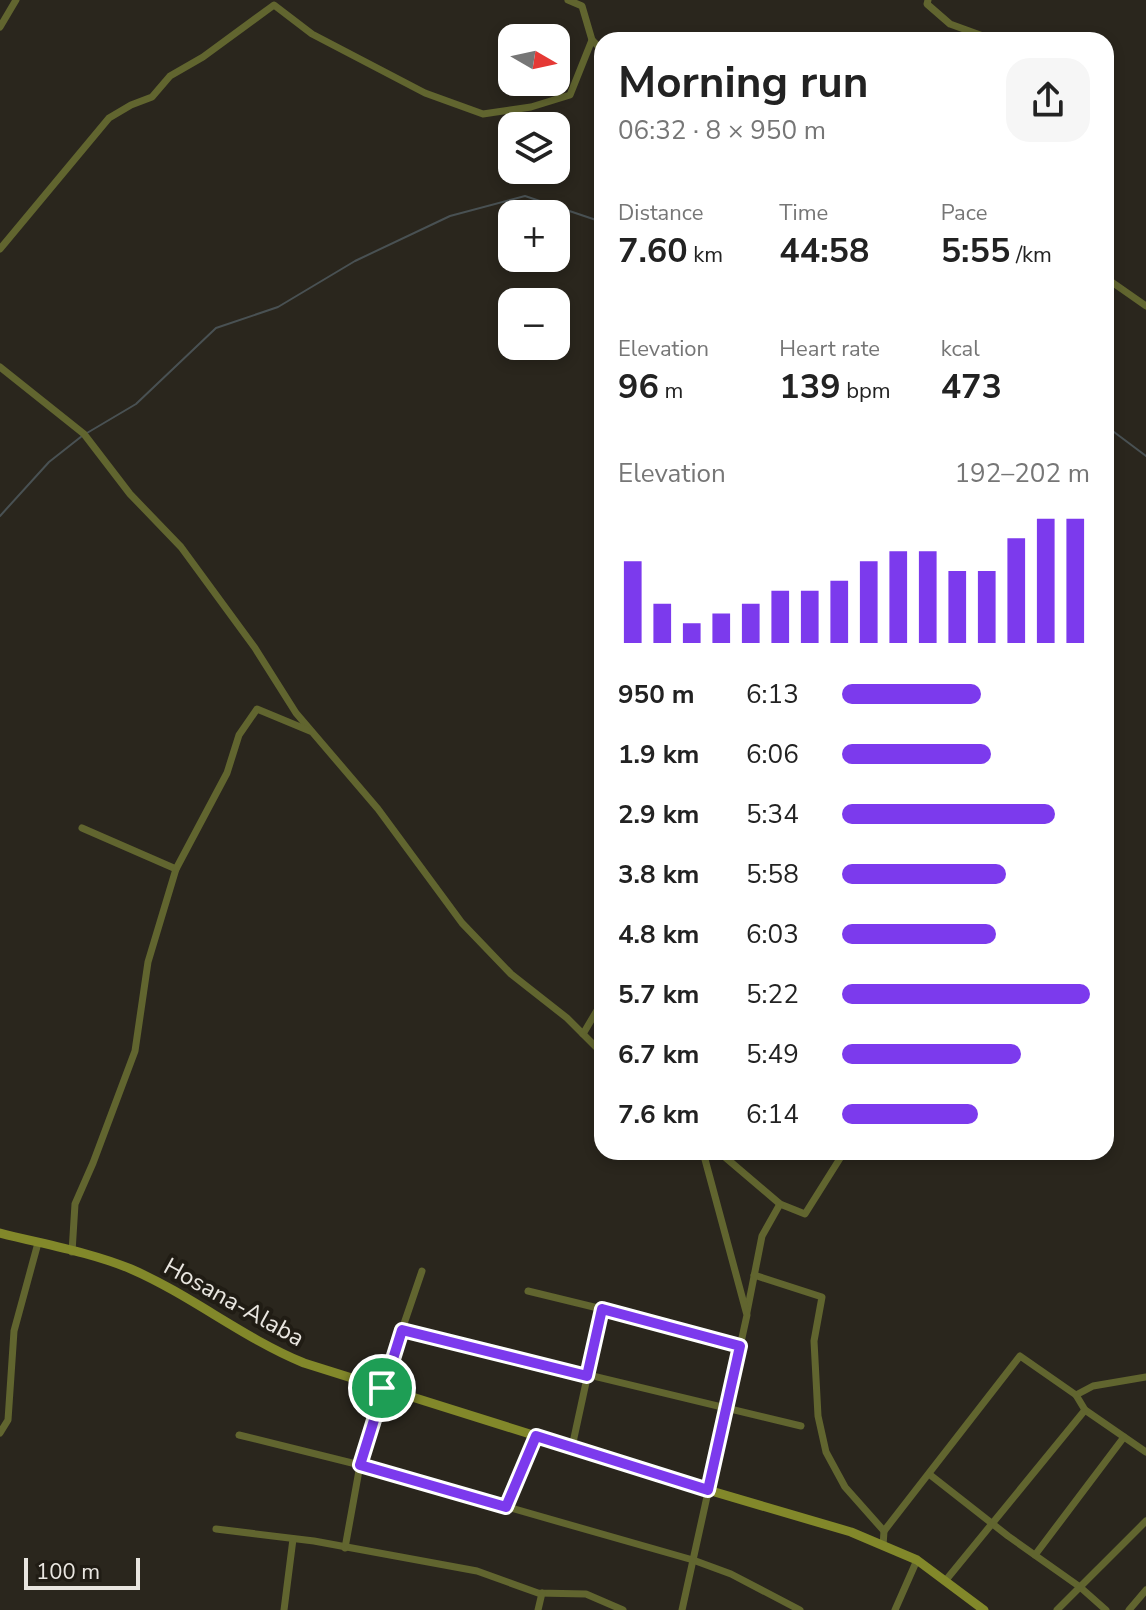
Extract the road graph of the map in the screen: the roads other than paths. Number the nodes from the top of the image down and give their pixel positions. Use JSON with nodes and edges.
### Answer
{"nodes":[{"id":1,"x":16,"y":0,"type":"edge"},
{"id":2,"x":568,"y":0,"type":"edge"},
{"id":3,"x":589,"y":0,"type":"edge"},
{"id":4,"x":928,"y":0,"type":"edge"},
{"id":5,"x":582,"y":6,"type":"junction"},
{"id":6,"x":0,"y":27,"type":"edge"},
{"id":7,"x":972,"y":32,"type":"edge"},
{"id":8,"x":592,"y":40,"type":"joint"},
{"id":9,"x":0,"y":249,"type":"edge"},
{"id":10,"x":1114,"y":284,"type":"edge"},
{"id":11,"x":1146,"y":306,"type":"edge"},
{"id":12,"x":0,"y":367,"type":"edge"},
{"id":13,"x":312,"y":731,"type":"junction"},
{"id":14,"x":82,"y":828,"type":"dead end"},
{"id":15,"x":176,"y":869,"type":"junction"},
{"id":16,"x":594,"y":1015,"type":"edge"},
{"id":17,"x":583,"y":1034,"type":"junction"},
{"id":18,"x":594,"y":1045,"type":"edge"},
{"id":19,"x":705,"y":1160,"type":"edge"},
{"id":20,"x":728,"y":1160,"type":"edge"},
{"id":21,"x":839,"y":1160,"type":"edge"},
{"id":22,"x":780,"y":1204,"type":"junction"},
{"id":23,"x":0,"y":1233,"type":"edge"},
{"id":24,"x":38,"y":1243,"type":"junction"},
{"id":25,"x":72,"y":1252,"type":"junction"},
{"id":26,"x":422,"y":1271,"type":"dead end"},
{"id":27,"x":754,"y":1275,"type":"junction"},
{"id":28,"x":528,"y":1291,"type":"dead end"},
{"id":29,"x":602,"y":1309,"type":"junction"},
{"id":30,"x":747,"y":1315,"type":"junction"},
{"id":31,"x":402,"y":1330,"type":"junction"},
{"id":32,"x":740,"y":1346,"type":"junction"},
{"id":33,"x":587,"y":1376,"type":"junction"},
{"id":34,"x":1146,"y":1377,"type":"edge"},
{"id":35,"x":382,"y":1388,"type":"junction"},
{"id":36,"x":1076,"y":1395,"type":"junction"},
{"id":37,"x":727,"y":1410,"type":"junction"},
{"id":38,"x":1085,"y":1410,"type":"junction"},
{"id":39,"x":801,"y":1426,"type":"dead end"},
{"id":40,"x":0,"y":1433,"type":"edge"},
{"id":41,"x":239,"y":1435,"type":"dead end"},
{"id":42,"x":536,"y":1436,"type":"junction"},
{"id":43,"x":1124,"y":1437,"type":"junction"},
{"id":44,"x":572,"y":1447,"type":"junction"},
{"id":45,"x":1146,"y":1452,"type":"edge"},
{"id":46,"x":360,"y":1465,"type":"junction"},
{"id":47,"x":929,"y":1474,"type":"junction"},
{"id":48,"x":708,"y":1490,"type":"junction"},
{"id":49,"x":506,"y":1507,"type":"junction"},
{"id":50,"x":1146,"y":1521,"type":"edge"},
{"id":51,"x":992,"y":1524,"type":"junction"},
{"id":52,"x":216,"y":1529,"type":"dead end"},
{"id":53,"x":884,"y":1531,"type":"junction"},
{"id":54,"x":293,"y":1539,"type":"junction"},
{"id":55,"x":883,"y":1546,"type":"junction"},
{"id":56,"x":345,"y":1548,"type":"junction"},
{"id":57,"x":1035,"y":1555,"type":"junction"},
{"id":58,"x":693,"y":1560,"type":"junction"},
{"id":59,"x":917,"y":1560,"type":"junction"},
{"id":60,"x":946,"y":1580,"type":"junction"},
{"id":61,"x":1080,"y":1587,"type":"junction"},
{"id":62,"x":1146,"y":1590,"type":"edge"},
{"id":63,"x":542,"y":1593,"type":"junction"},
{"id":64,"x":284,"y":1610,"type":"edge"},
{"id":65,"x":538,"y":1610,"type":"edge"},
{"id":66,"x":623,"y":1610,"type":"edge"},
{"id":67,"x":682,"y":1610,"type":"edge"},
{"id":68,"x":800,"y":1610,"type":"edge"},
{"id":69,"x":895,"y":1610,"type":"edge"},
{"id":70,"x":984,"y":1610,"type":"edge"},
{"id":71,"x":1057,"y":1610,"type":"edge"},
{"id":72,"x":1106,"y":1610,"type":"edge"},
{"id":73,"x":1129,"y":1610,"type":"edge"}],
"edges":[{"from":1,"to":6,"type":"street"},
{"from":2,"to":5,"type":"street"},
{"from":3,"to":5,"type":"street"},
{"from":4,"to":7,"type":"street"},
{"from":5,"to":8,"type":"street"},
{"from":8,"to":9,"type":"street"},
{"from":10,"to":11,"type":"street"},
{"from":12,"to":13,"type":"street"},
{"from":13,"to":15,"type":"street"},
{"from":13,"to":17,"type":"street"},
{"from":14,"to":15,"type":"street"},
{"from":15,"to":25,"type":"street"},
{"from":16,"to":17,"type":"street"},
{"from":17,"to":18,"type":"street"},
{"from":19,"to":30,"type":"street"},
{"from":20,"to":22,"type":"street"},
{"from":21,"to":22,"type":"street"},
{"from":22,"to":27,"type":"street"},
{"from":23,"to":24,"type":"main road","name":"Hosana-Alaba"},
{"from":24,"to":25,"type":"main road","name":"Hosana-Alaba"},
{"from":24,"to":40,"type":"street"},
{"from":25,"to":35,"type":"main road","name":"Hosana-Alaba"},
{"from":26,"to":31,"type":"street"},
{"from":27,"to":30,"type":"street"},
{"from":27,"to":53,"type":"street"},
{"from":28,"to":29,"type":"street"},
{"from":29,"to":32,"type":"street"},
{"from":29,"to":33,"type":"street"},
{"from":30,"to":32,"type":"street"},
{"from":31,"to":33,"type":"street"},
{"from":31,"to":35,"type":"street"},
{"from":32,"to":37,"type":"street"},
{"from":33,"to":37,"type":"street"},
{"from":33,"to":44,"type":"street"},
{"from":34,"to":36,"type":"street"},
{"from":35,"to":42,"type":"main road","name":"Hosana-Alaba"},
{"from":35,"to":46,"type":"street"},
{"from":36,"to":38,"type":"street"},
{"from":36,"to":47,"type":"street"},
{"from":37,"to":39,"type":"street"},
{"from":37,"to":48,"type":"street"},
{"from":38,"to":43,"type":"street"},
{"from":38,"to":51,"type":"street"},
{"from":41,"to":46,"type":"street"},
{"from":42,"to":44,"type":"main road","name":"Hosana-Alaba"},
{"from":42,"to":49,"type":"street"},
{"from":43,"to":45,"type":"street"},
{"from":43,"to":57,"type":"street"},
{"from":44,"to":48,"type":"main road","name":"Hosana-Alaba"},
{"from":46,"to":49,"type":"street"},
{"from":46,"to":56,"type":"street"},
{"from":47,"to":51,"type":"street"},
{"from":47,"to":53,"type":"street"},
{"from":48,"to":55,"type":"main road","name":"Hosana-Alaba"},
{"from":48,"to":58,"type":"street"},
{"from":49,"to":58,"type":"street"},
{"from":50,"to":61,"type":"street"},
{"from":51,"to":57,"type":"street"},
{"from":51,"to":60,"type":"street"},
{"from":52,"to":54,"type":"street"},
{"from":53,"to":55,"type":"street"},
{"from":54,"to":56,"type":"street"},
{"from":54,"to":64,"type":"street"},
{"from":55,"to":59,"type":"main road","name":"Hosana-Alaba"},
{"from":56,"to":63,"type":"street"},
{"from":57,"to":61,"type":"street"},
{"from":58,"to":67,"type":"street"},
{"from":58,"to":68,"type":"street"},
{"from":59,"to":60,"type":"main road","name":"Hosana-Alaba"},
{"from":59,"to":69,"type":"street"},
{"from":60,"to":70,"type":"main road","name":"Hosana-Alaba"},
{"from":61,"to":71,"type":"street"},
{"from":61,"to":72,"type":"street"},
{"from":62,"to":73,"type":"street"},
{"from":63,"to":65,"type":"street"},
{"from":63,"to":66,"type":"street"}]}
